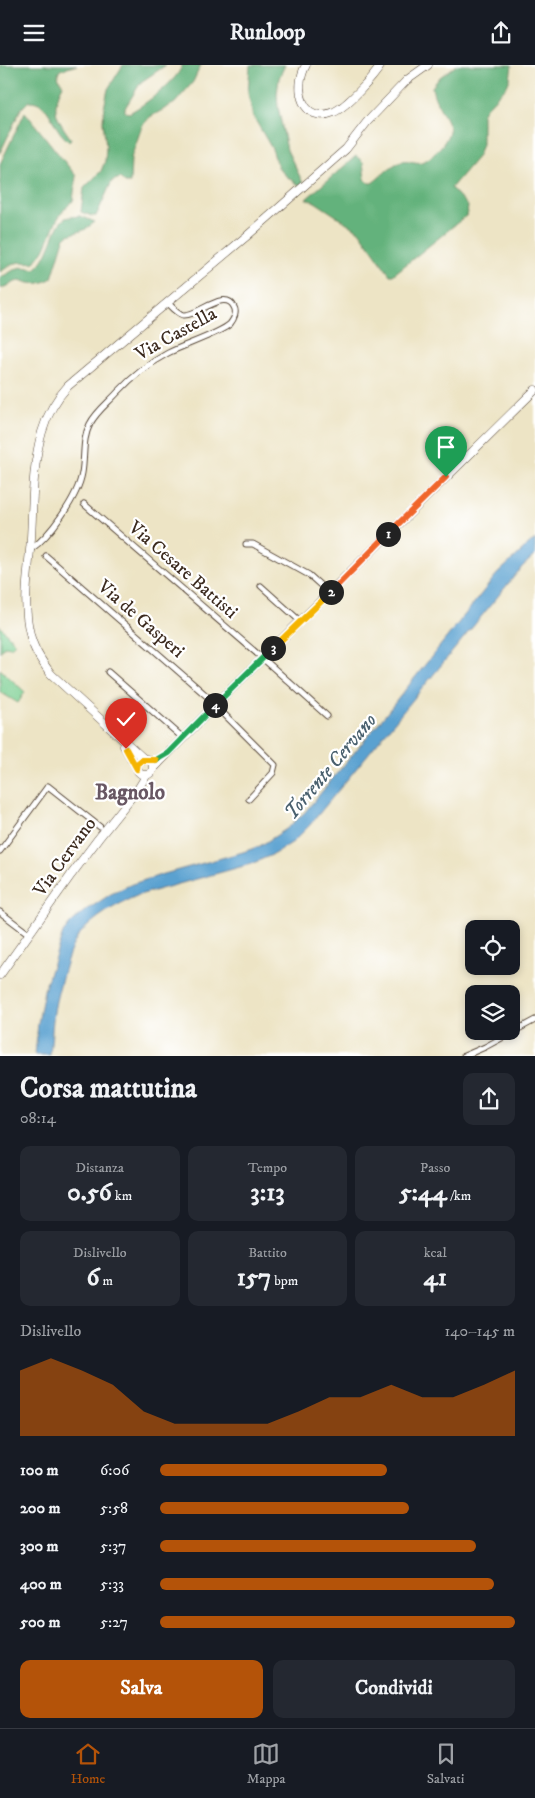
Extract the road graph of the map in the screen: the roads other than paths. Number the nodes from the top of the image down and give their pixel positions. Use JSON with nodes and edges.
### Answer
{"nodes":[{"id":1,"x":306,"y":65,"type":"edge"},
{"id":2,"x":381,"y":65,"type":"edge"},
{"id":3,"x":428,"y":65,"type":"edge"},
{"id":4,"x":168,"y":303,"type":"junction"},
{"id":5,"x":535,"y":390,"type":"edge"},
{"id":6,"x":84,"y":504,"type":"dead end"},
{"id":7,"x":246,"y":544,"type":"dead end"},
{"id":8,"x":30,"y":550,"type":"junction"},
{"id":9,"x":46,"y":556,"type":"dead end"},
{"id":10,"x":260,"y":586,"type":"dead end"},
{"id":11,"x":329,"y":593,"type":"junction"},
{"id":12,"x":300,"y":621,"type":"junction"},
{"id":13,"x":263,"y":659,"type":"junction"},
{"id":14,"x":108,"y":672,"type":"dead end"},
{"id":15,"x":216,"y":705,"type":"junction"},
{"id":16,"x":327,"y":716,"type":"dead end"},
{"id":17,"x":114,"y":732,"type":"junction"},
{"id":18,"x":183,"y":738,"type":"junction"},
{"id":19,"x":168,"y":753,"type":"junction"},
{"id":20,"x":147,"y":759,"type":"junction"},
{"id":21,"x":154,"y":768,"type":"junction"},
{"id":22,"x":137,"y":770,"type":"junction"},
{"id":23,"x":146,"y":776,"type":"junction"},
{"id":24,"x":134,"y":795,"type":"junction"},
{"id":25,"x":249,"y":799,"type":"dead end"},
{"id":26,"x":100,"y":827,"type":"dead end"},
{"id":27,"x":0,"y":851,"type":"edge"},
{"id":28,"x":0,"y":912,"type":"edge"},
{"id":29,"x":29,"y":934,"type":"junction"},
{"id":30,"x":0,"y":975,"type":"edge"},
{"id":31,"x":535,"y":1020,"type":"edge"},
{"id":32,"x":464,"y":1055,"type":"edge"}],
"edges":[{"from":1,"to":2,"type":"main road"},
{"from":3,"to":4,"type":"main road","name":"Via Castella"},
{"from":4,"to":8,"type":"main road","name":"Via Castella"},
{"from":4,"to":8,"type":"street","name":"Via Castella"},
{"from":5,"to":11,"type":"main road"},
{"from":6,"to":13,"type":"street","name":"Via Cesare Battisti"},
{"from":7,"to":11,"type":"street"},
{"from":8,"to":17,"type":"main road","name":"Via Castella"},
{"from":9,"to":15,"type":"street","name":"Via de Gasperi"},
{"from":10,"to":12,"type":"street"},
{"from":11,"to":12,"type":"main road"},
{"from":12,"to":13,"type":"main road"},
{"from":13,"to":15,"type":"main road"},
{"from":13,"to":16,"type":"street"},
{"from":14,"to":18,"type":"street"},
{"from":15,"to":18,"type":"main road"},
{"from":15,"to":25,"type":"street","name":"Via de Gasperi"},
{"from":17,"to":20,"type":"main road"},
{"from":17,"to":22,"type":"main road"},
{"from":18,"to":19,"type":"main road"},
{"from":19,"to":20,"type":"main road"},
{"from":19,"to":21,"type":"main road"},
{"from":20,"to":21,"type":"main road"},
{"from":20,"to":22,"type":"main road"},
{"from":21,"to":23,"type":"main road"},
{"from":22,"to":23,"type":"main road"},
{"from":22,"to":24,"type":"main road"},
{"from":23,"to":24,"type":"main road","name":"Via Cervano"},
{"from":24,"to":29,"type":"main road","name":"Via Cervano"},
{"from":26,"to":27,"type":"street","name":"Via Cervano"},
{"from":28,"to":29,"type":"street"},
{"from":29,"to":30,"type":"main road","name":"Via Cervano"},
{"from":31,"to":32,"type":"street"}]}
